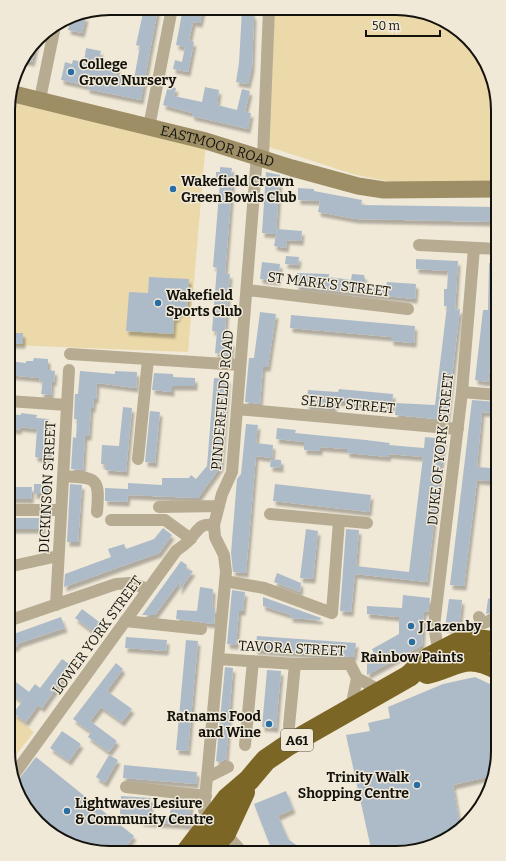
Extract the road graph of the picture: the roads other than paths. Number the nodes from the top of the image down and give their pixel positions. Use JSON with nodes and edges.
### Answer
{"nodes":[{"id":1,"x":171,"y":15,"type":"edge"},
{"id":2,"x":269,"y":15,"type":"edge"},
{"id":3,"x":52,"y":35,"type":"edge"},
{"id":4,"x":17,"y":95,"type":"edge"},
{"id":5,"x":40,"y":100,"type":"junction"},
{"id":6,"x":149,"y":127,"type":"junction"},
{"id":7,"x":260,"y":156,"type":"junction"},
{"id":8,"x":491,"y":189,"type":"edge"},
{"id":9,"x":419,"y":245,"type":"dead end"},
{"id":10,"x":474,"y":248,"type":"junction"},
{"id":11,"x":491,"y":249,"type":"edge"},
{"id":12,"x":247,"y":290,"type":"junction"},
{"id":13,"x":408,"y":309,"type":"dead end"},
{"id":14,"x":70,"y":354,"type":"dead end"},
{"id":15,"x":148,"y":359,"type":"junction"},
{"id":16,"x":240,"y":365,"type":"junction"},
{"id":17,"x":69,"y":370,"type":"dead end"},
{"id":18,"x":462,"y":392,"type":"junction"},
{"id":19,"x":491,"y":394,"type":"edge"},
{"id":20,"x":15,"y":401,"type":"edge"},
{"id":21,"x":67,"y":405,"type":"junction"},
{"id":22,"x":237,"y":409,"type":"junction"},
{"id":23,"x":458,"y":429,"type":"junction"},
{"id":24,"x":138,"y":459,"type":"dead end"},
{"id":25,"x":63,"y":476,"type":"junction"},
{"id":26,"x":197,"y":506,"type":"junction"},
{"id":27,"x":219,"y":506,"type":"junction"},
{"id":28,"x":159,"y":507,"type":"dead end"},
{"id":29,"x":15,"y":510,"type":"edge"},
{"id":30,"x":61,"y":510,"type":"junction"},
{"id":31,"x":97,"y":512,"type":"dead end"},
{"id":32,"x":270,"y":514,"type":"dead end"},
{"id":33,"x":111,"y":520,"type":"dead end"},
{"id":34,"x":339,"y":521,"type":"junction"},
{"id":35,"x":210,"y":524,"type":"junction"},
{"id":36,"x":367,"y":524,"type":"dead end"},
{"id":37,"x":191,"y":539,"type":"junction"},
{"id":38,"x":58,"y":556,"type":"junction"},
{"id":39,"x":15,"y":565,"type":"edge"},
{"id":40,"x":225,"y":581,"type":"junction"},
{"id":41,"x":148,"y":589,"type":"junction"},
{"id":42,"x":56,"y":605,"type":"junction"},
{"id":43,"x":491,"y":618,"type":"edge"},
{"id":44,"x":15,"y":619,"type":"edge"},
{"id":45,"x":482,"y":620,"type":"dead end"},
{"id":46,"x":125,"y":621,"type":"junction"},
{"id":47,"x":201,"y":629,"type":"dead end"},
{"id":48,"x":491,"y":650,"type":"edge"},
{"id":49,"x":442,"y":652,"type":"junction"},
{"id":50,"x":491,"y":653,"type":"edge"},
{"id":51,"x":218,"y":659,"type":"junction"},
{"id":52,"x":253,"y":661,"type":"junction"},
{"id":53,"x":295,"y":664,"type":"junction"},
{"id":54,"x":409,"y":676,"type":"junction"},
{"id":55,"x":358,"y":678,"type":"junction"},
{"id":56,"x":381,"y":691,"type":"junction"},
{"id":57,"x":351,"y":708,"type":"junction"},
{"id":58,"x":289,"y":726,"type":"dead end"},
{"id":59,"x":245,"y":746,"type":"dead end"},
{"id":60,"x":228,"y":767,"type":"dead end"},
{"id":61,"x":17,"y":770,"type":"edge"},
{"id":62,"x":208,"y":777,"type":"junction"},
{"id":63,"x":126,"y":787,"type":"dead end"},
{"id":64,"x":206,"y":796,"type":"junction"},
{"id":65,"x":212,"y":838,"type":"edge"},
{"id":66,"x":230,"y":846,"type":"edge"}],
"edges":[{"from":1,"to":6,"type":"street"},
{"from":2,"to":7,"type":"street","name":"PINDERFIELDS ROAD"},
{"from":3,"to":5,"type":"street"},
{"from":4,"to":5,"type":"street","name":"EASTMOOR ROAD"},
{"from":5,"to":6,"type":"street","name":"EASTMOOR ROAD"},
{"from":6,"to":7,"type":"street","name":"EASTMOOR ROAD"},
{"from":7,"to":8,"type":"street","name":"EASTMOOR ROAD"},
{"from":7,"to":12,"type":"street","name":"PINDERFIELDS ROAD"},
{"from":9,"to":10,"type":"street"},
{"from":10,"to":11,"type":"street"},
{"from":10,"to":18,"type":"street","name":"DUKE OF YORK STREET"},
{"from":12,"to":13,"type":"street","name":"ST MARK'S STREET"},
{"from":12,"to":16,"type":"street","name":"PINDERFIELDS ROAD"},
{"from":14,"to":15,"type":"street"},
{"from":15,"to":16,"type":"street"},
{"from":15,"to":24,"type":"street"},
{"from":16,"to":22,"type":"street","name":"PINDERFIELDS ROAD"},
{"from":17,"to":21,"type":"street","name":"DICKINSON STREET"},
{"from":18,"to":19,"type":"street"},
{"from":18,"to":23,"type":"street","name":"DUKE OF YORK STREET"},
{"from":20,"to":21,"type":"street"},
{"from":21,"to":25,"type":"street","name":"DICKINSON STREET"},
{"from":22,"to":23,"type":"street","name":"SELBY STREET"},
{"from":22,"to":27,"type":"street","name":"PINDERFIELDS ROAD"},
{"from":23,"to":49,"type":"street","name":"DUKE OF YORK STREET"},
{"from":25,"to":30,"type":"street","name":"DICKINSON STREET"},
{"from":25,"to":31,"type":"street"},
{"from":26,"to":27,"type":"street"},
{"from":26,"to":28,"type":"street"},
{"from":26,"to":35,"type":"street"},
{"from":27,"to":35,"type":"street","name":"PINDERFIELDS ROAD"},
{"from":29,"to":30,"type":"street"},
{"from":30,"to":38,"type":"street","name":"DICKINSON STREET"},
{"from":32,"to":34,"type":"street"},
{"from":33,"to":37,"type":"street"},
{"from":34,"to":36,"type":"street"},
{"from":34,"to":40,"type":"street"},
{"from":35,"to":37,"type":"street","name":"LOWER YORK STREET"},
{"from":35,"to":40,"type":"street","name":"PINDERFIELDS ROAD"},
{"from":37,"to":41,"type":"street","name":"LOWER YORK STREET"},
{"from":38,"to":39,"type":"street"},
{"from":38,"to":42,"type":"street","name":"DICKINSON STREET"},
{"from":40,"to":51,"type":"street","name":"PINDERFIELDS ROAD"},
{"from":41,"to":42,"type":"street"},
{"from":41,"to":46,"type":"street","name":"LOWER YORK STREET"},
{"from":42,"to":44,"type":"street"},
{"from":43,"to":45,"type":"street"},
{"from":46,"to":47,"type":"street"},
{"from":46,"to":61,"type":"street","name":"LOWER YORK STREET"},
{"from":48,"to":49,"type":"highway","number":"A61"},
{"from":49,"to":54,"type":"highway","number":"A61"},
{"from":50,"to":54,"type":"highway","number":"A61"},
{"from":51,"to":52,"type":"street","name":"TAVORA STREET"},
{"from":51,"to":62,"type":"street","name":"PINDERFIELDS ROAD"},
{"from":52,"to":53,"type":"street","name":"TAVORA STREET"},
{"from":52,"to":59,"type":"street"},
{"from":53,"to":55,"type":"street","name":"TAVORA STREET"},
{"from":53,"to":58,"type":"street"},
{"from":54,"to":56,"type":"highway","number":"A61"},
{"from":55,"to":56,"type":"street","name":"TAVORA STREET"},
{"from":55,"to":57,"type":"street"},
{"from":56,"to":57,"type":"highway","number":"A61"},
{"from":57,"to":65,"type":"highway","number":"A61"},
{"from":60,"to":62,"type":"street"},
{"from":62,"to":64,"type":"street","name":"PINDERFIELDS ROAD"},
{"from":63,"to":64,"type":"street"},
{"from":64,"to":65,"type":"street","name":"PINDERFIELDS ROAD"},
{"from":65,"to":66,"type":"street"}]}
